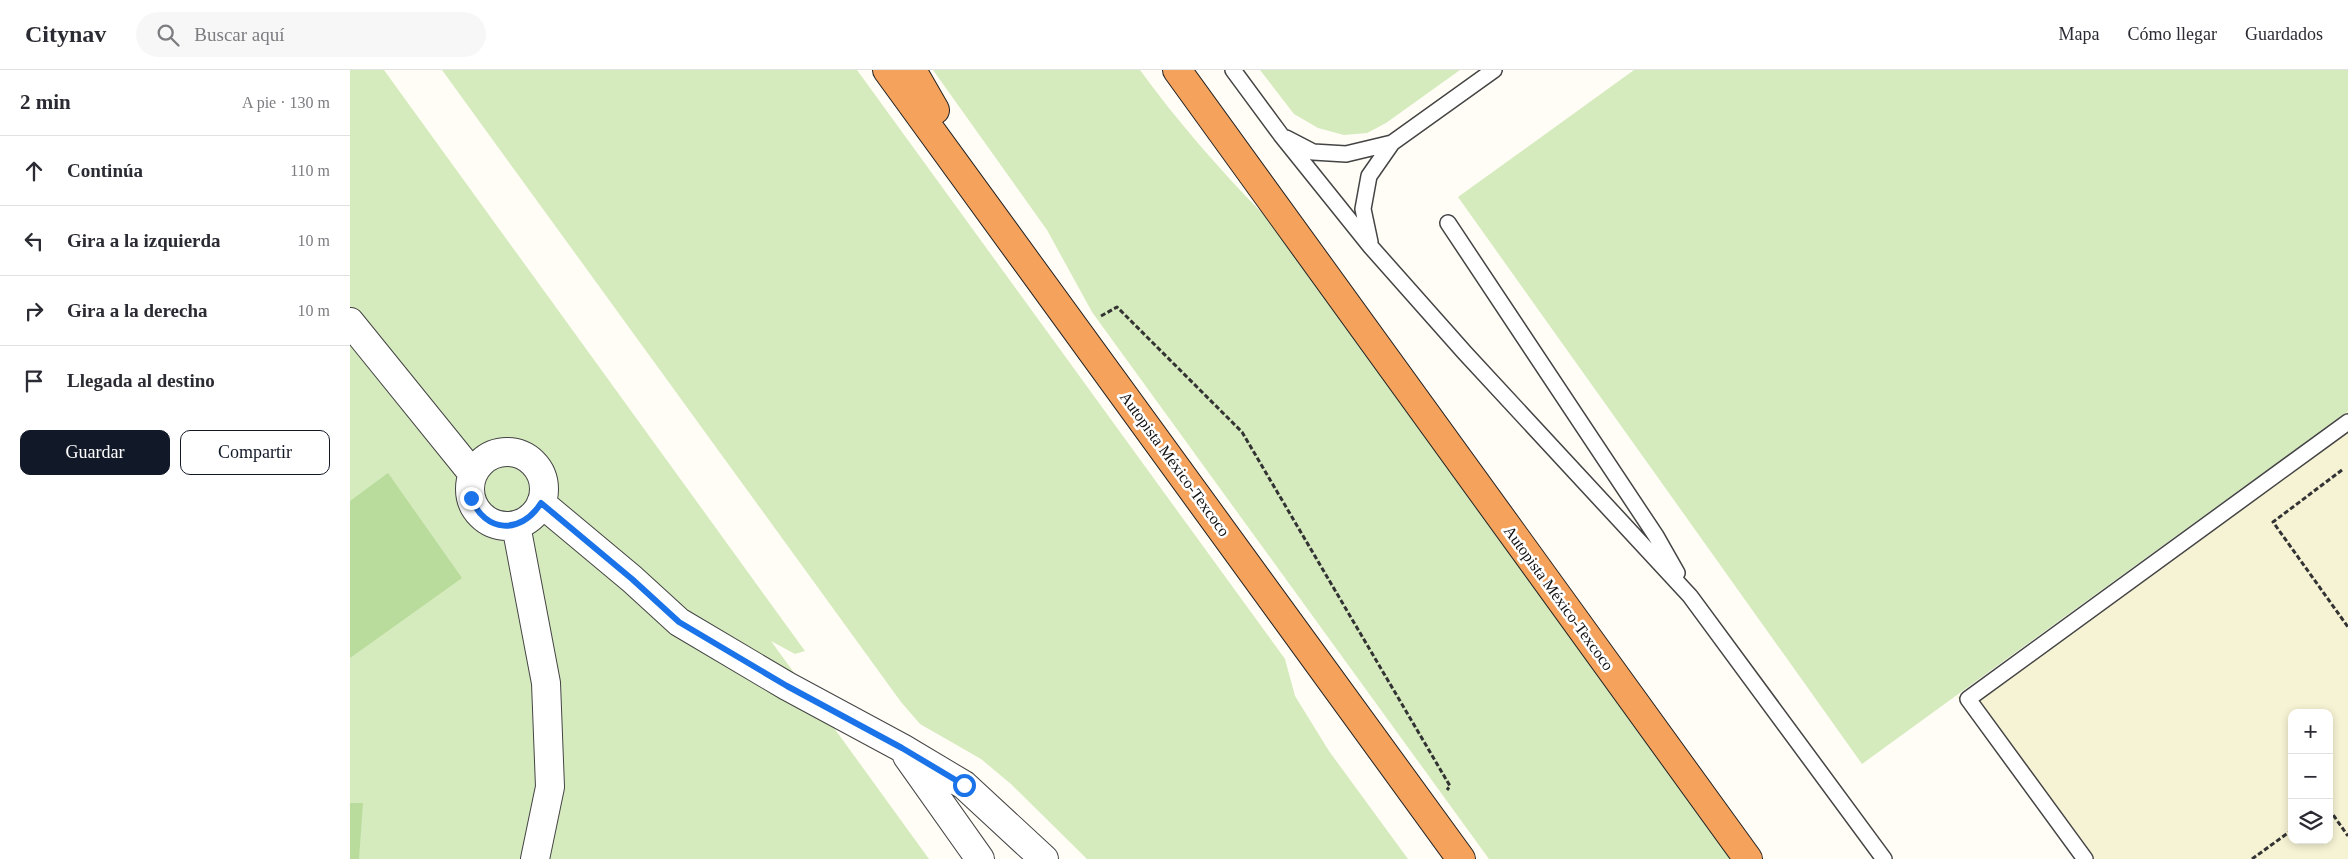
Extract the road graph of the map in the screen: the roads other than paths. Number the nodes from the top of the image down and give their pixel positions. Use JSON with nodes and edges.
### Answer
{"nodes":[{"id":1,"x":887,"y":70,"type":"edge"},
{"id":2,"x":912,"y":70,"type":"edge"},
{"id":3,"x":1156,"y":70,"type":"edge"},
{"id":4,"x":1177,"y":70,"type":"edge"},
{"id":5,"x":1233,"y":70,"type":"edge"},
{"id":6,"x":1494,"y":70,"type":"edge"},
{"id":7,"x":1211,"y":116,"type":"junction"},
{"id":8,"x":1281,"y":135,"type":"junction"},
{"id":9,"x":1392,"y":143,"type":"junction"},
{"id":10,"x":1000,"y":223,"type":"junction"},
{"id":11,"x":1448,"y":223,"type":"dead end"},
{"id":12,"x":1371,"y":246,"type":"junction"},
{"id":13,"x":350,"y":322,"type":"edge"},
{"id":14,"x":2348,"y":422,"type":"edge"},
{"id":15,"x":473,"y":474,"type":"junction"},
{"id":16,"x":541,"y":503,"type":"junction"},
{"id":17,"x":516,"y":525,"type":"junction"},
{"id":18,"x":1690,"y":596,"type":"junction"},
{"id":19,"x":902,"y":748,"type":"junction"},
{"id":20,"x":535,"y":859,"type":"edge"},
{"id":21,"x":980,"y":859,"type":"edge"},
{"id":22,"x":1044,"y":859,"type":"edge"},
{"id":23,"x":1460,"y":859,"type":"edge"},
{"id":24,"x":1748,"y":859,"type":"edge"},
{"id":25,"x":1884,"y":859,"type":"edge"},
{"id":26,"x":2085,"y":859,"type":"edge"}],
"edges":[{"from":1,"to":10,"type":"highway","name":"Autopista México-Texcoco"},
{"from":2,"to":10,"type":"highway"},
{"from":3,"to":7,"type":"highway"},
{"from":4,"to":7,"type":"highway","name":"Autopista México-Texcoco"},
{"from":5,"to":8,"type":"lane"},
{"from":6,"to":9,"type":"lane"},
{"from":7,"to":24,"type":"highway","name":"Autopista México-Texcoco"},
{"from":8,"to":9,"type":"lane"},
{"from":8,"to":12,"type":"lane"},
{"from":9,"to":12,"type":"lane"},
{"from":10,"to":23,"type":"highway","name":"Autopista México-Texcoco"},
{"from":11,"to":18,"type":"lane"},
{"from":12,"to":18,"type":"lane"},
{"from":13,"to":15,"type":"street"},
{"from":14,"to":26,"type":"lane"},
{"from":15,"to":16,"type":"street"},
{"from":15,"to":17,"type":"street"},
{"from":16,"to":17,"type":"street"},
{"from":16,"to":19,"type":"street"},
{"from":17,"to":20,"type":"street"},
{"from":18,"to":25,"type":"lane"},
{"from":19,"to":21,"type":"street"},
{"from":19,"to":22,"type":"street"}]}
